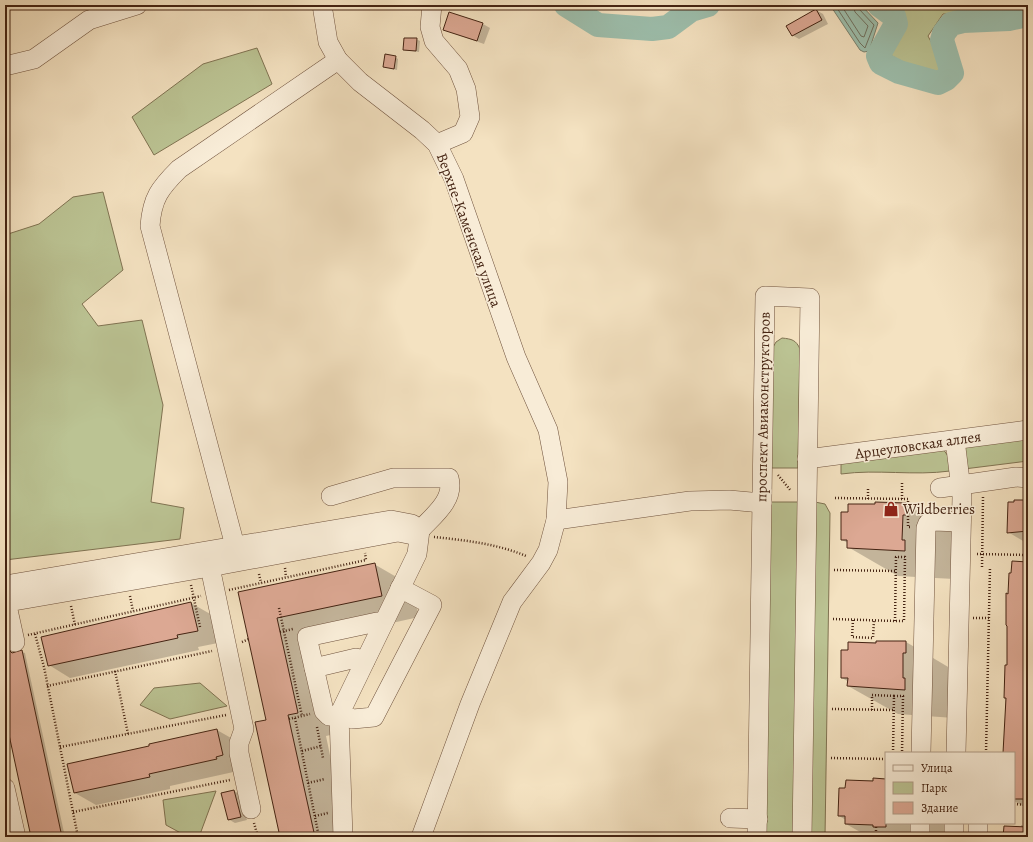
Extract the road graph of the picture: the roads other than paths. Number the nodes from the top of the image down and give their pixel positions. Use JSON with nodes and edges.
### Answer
{"nodes":[{"id":1,"x":137,"y":5,"type":"edge"},
{"id":2,"x":322,"y":5,"type":"edge"},
{"id":3,"x":432,"y":5,"type":"edge"},
{"id":4,"x":338,"y":60,"type":"junction"},
{"id":5,"x":5,"y":66,"type":"edge"},
{"id":6,"x":437,"y":144,"type":"junction"},
{"id":7,"x":1028,"y":430,"type":"edge"},
{"id":8,"x":955,"y":440,"type":"junction"},
{"id":9,"x":807,"y":459,"type":"junction"},
{"id":10,"x":1028,"y":478,"type":"edge"},
{"id":11,"x":961,"y":485,"type":"junction"},
{"id":12,"x":940,"y":488,"type":"dead end"},
{"id":13,"x":331,"y":496,"type":"dead end"},
{"id":14,"x":762,"y":503,"type":"junction"},
{"id":15,"x":556,"y":520,"type":"junction"},
{"id":16,"x":961,"y":522,"type":"junction"},
{"id":17,"x":419,"y":533,"type":"junction"},
{"id":18,"x":234,"y":546,"type":"junction"},
{"id":19,"x":210,"y":567,"type":"junction"},
{"id":20,"x":5,"y":585,"type":"edge"},
{"id":21,"x":400,"y":588,"type":"junction"},
{"id":22,"x":382,"y":625,"type":"junction"},
{"id":23,"x":15,"y":642,"type":"dead end"},
{"id":24,"x":365,"y":661,"type":"junction"},
{"id":25,"x":314,"y":668,"type":"junction"},
{"id":26,"x":331,"y":713,"type":"junction"},
{"id":27,"x":921,"y":752,"type":"edge"},
{"id":28,"x":956,"y":752,"type":"edge"},
{"id":29,"x":5,"y":788,"type":"edge"},
{"id":30,"x":251,"y":809,"type":"dead end"},
{"id":31,"x":730,"y":818,"type":"dead end"},
{"id":32,"x":920,"y":824,"type":"edge"},
{"id":33,"x":954,"y":824,"type":"edge"},
{"id":34,"x":978,"y":824,"type":"edge"},
{"id":35,"x":757,"y":828,"type":"edge"},
{"id":36,"x":16,"y":837,"type":"edge"},
{"id":37,"x":343,"y":837,"type":"edge"},
{"id":38,"x":421,"y":837,"type":"edge"},
{"id":39,"x":802,"y":837,"type":"edge"},
{"id":40,"x":920,"y":837,"type":"edge"},
{"id":41,"x":954,"y":837,"type":"edge"},
{"id":42,"x":978,"y":837,"type":"edge"}],
"edges":[{"from":1,"to":5,"type":"street"},
{"from":2,"to":4,"type":"street","name":"Верхне-Каменская улица"},
{"from":3,"to":6,"type":"street"},
{"from":4,"to":6,"type":"street","name":"Верхне-Каменская улица"},
{"from":4,"to":18,"type":"street"},
{"from":6,"to":15,"type":"street","name":"Верхне-Каменская улица"},
{"from":7,"to":8,"type":"street","name":"Арцеуловская аллея"},
{"from":8,"to":9,"type":"street","name":"Арцеуловская аллея"},
{"from":8,"to":11,"type":"street"},
{"from":9,"to":14,"type":"street","name":"проспект Авиаконструкторов"},
{"from":9,"to":39,"type":"street","name":"проспект Авиаконструкторов"},
{"from":10,"to":11,"type":"street"},
{"from":11,"to":12,"type":"street"},
{"from":11,"to":16,"type":"street"},
{"from":13,"to":17,"type":"street"},
{"from":14,"to":15,"type":"street"},
{"from":14,"to":35,"type":"street","name":"проспект Авиаконструкторов"},
{"from":15,"to":38,"type":"street","name":"Верхне-Каменская улица"},
{"from":16,"to":27,"type":"street"},
{"from":16,"to":28,"type":"street"},
{"from":17,"to":18,"type":"street"},
{"from":17,"to":19,"type":"street"},
{"from":17,"to":21,"type":"street"},
{"from":18,"to":20,"type":"street"},
{"from":19,"to":23,"type":"street"},
{"from":19,"to":30,"type":"street"},
{"from":21,"to":22,"type":"street"},
{"from":21,"to":26,"type":"street"},
{"from":22,"to":24,"type":"street"},
{"from":22,"to":25,"type":"street"},
{"from":24,"to":25,"type":"street"},
{"from":24,"to":26,"type":"street"},
{"from":25,"to":26,"type":"street"},
{"from":26,"to":37,"type":"street"},
{"from":29,"to":36,"type":"street"},
{"from":31,"to":35,"type":"street"},
{"from":32,"to":40,"type":"street"},
{"from":33,"to":41,"type":"street"},
{"from":34,"to":42,"type":"street"}]}
